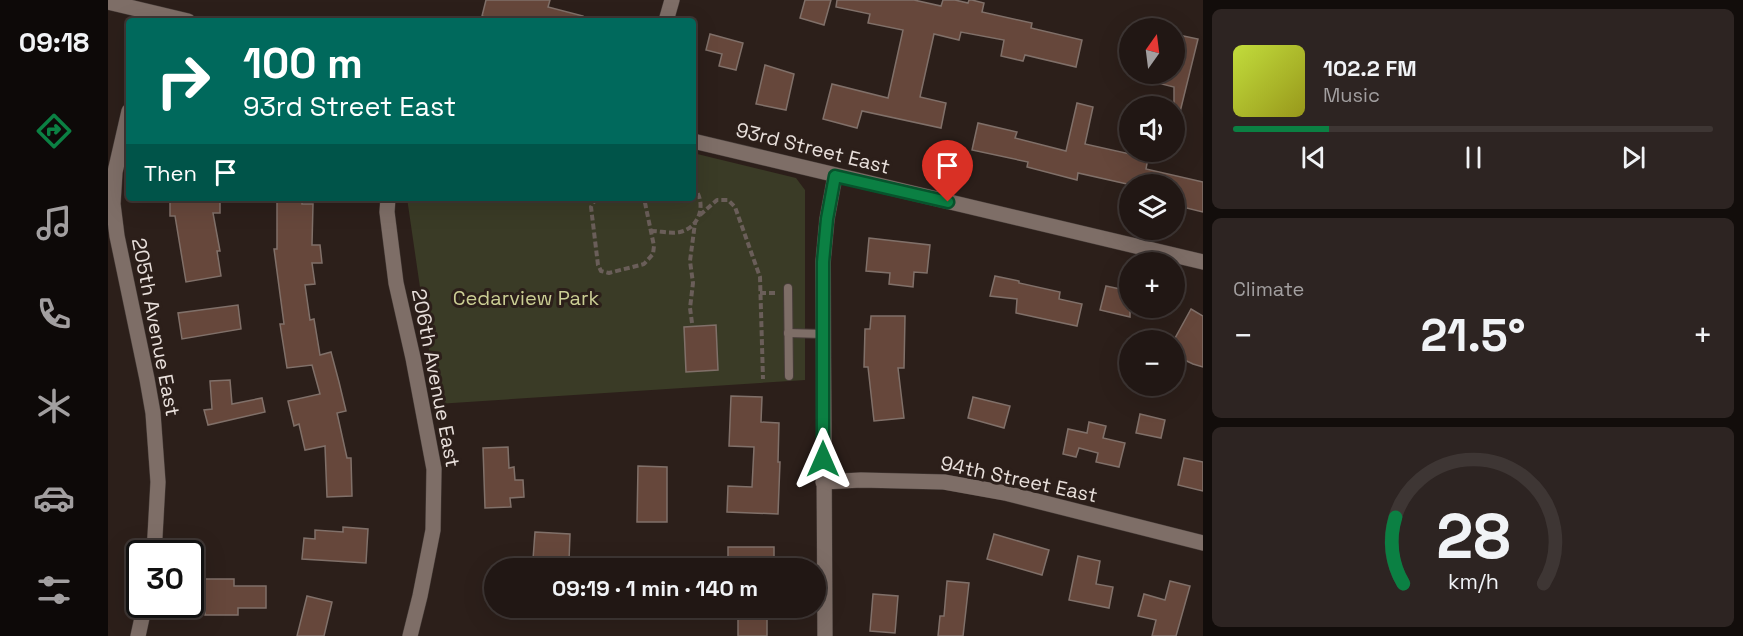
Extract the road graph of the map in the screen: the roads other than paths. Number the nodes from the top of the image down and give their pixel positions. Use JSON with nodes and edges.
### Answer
{"nodes":[{"id":1,"x":672,"y":0,"type":"edge"},
{"id":2,"x":108,"y":2,"type":"edge"},
{"id":3,"x":150,"y":17,"type":"edge"},
{"id":4,"x":667,"y":18,"type":"edge"},
{"id":5,"x":126,"y":124,"type":"edge"},
{"id":6,"x":696,"y":142,"type":"edge"},
{"id":7,"x":835,"y":176,"type":"junction"},
{"id":8,"x":388,"y":201,"type":"edge"},
{"id":9,"x":1203,"y":262,"type":"edge"},
{"id":10,"x":788,"y":288,"type":"dead end"},
{"id":11,"x":788,"y":333,"type":"junction"},
{"id":12,"x":823,"y":334,"type":"junction"},
{"id":13,"x":789,"y":376,"type":"dead end"},
{"id":14,"x":823,"y":482,"type":"junction"},
{"id":15,"x":155,"y":540,"type":"edge"},
{"id":16,"x":1203,"y":543,"type":"edge"},
{"id":17,"x":142,"y":618,"type":"edge"},
{"id":18,"x":138,"y":636,"type":"edge"},
{"id":19,"x":410,"y":636,"type":"edge"},
{"id":20,"x":825,"y":636,"type":"edge"}],
"edges":[{"from":1,"to":4,"type":"street"},
{"from":2,"to":3,"type":"street"},
{"from":5,"to":15,"type":"street","name":"205th Avenue East"},
{"from":6,"to":7,"type":"street","name":"93rd Street East"},
{"from":7,"to":9,"type":"street","name":"93rd Street East"},
{"from":7,"to":12,"type":"street"},
{"from":8,"to":19,"type":"street","name":"206th Avenue East"},
{"from":10,"to":11,"type":"lane"},
{"from":11,"to":12,"type":"lane"},
{"from":11,"to":13,"type":"lane"},
{"from":12,"to":14,"type":"street"},
{"from":14,"to":16,"type":"street","name":"94th Street East"},
{"from":14,"to":20,"type":"street"},
{"from":17,"to":18,"type":"street"}]}
